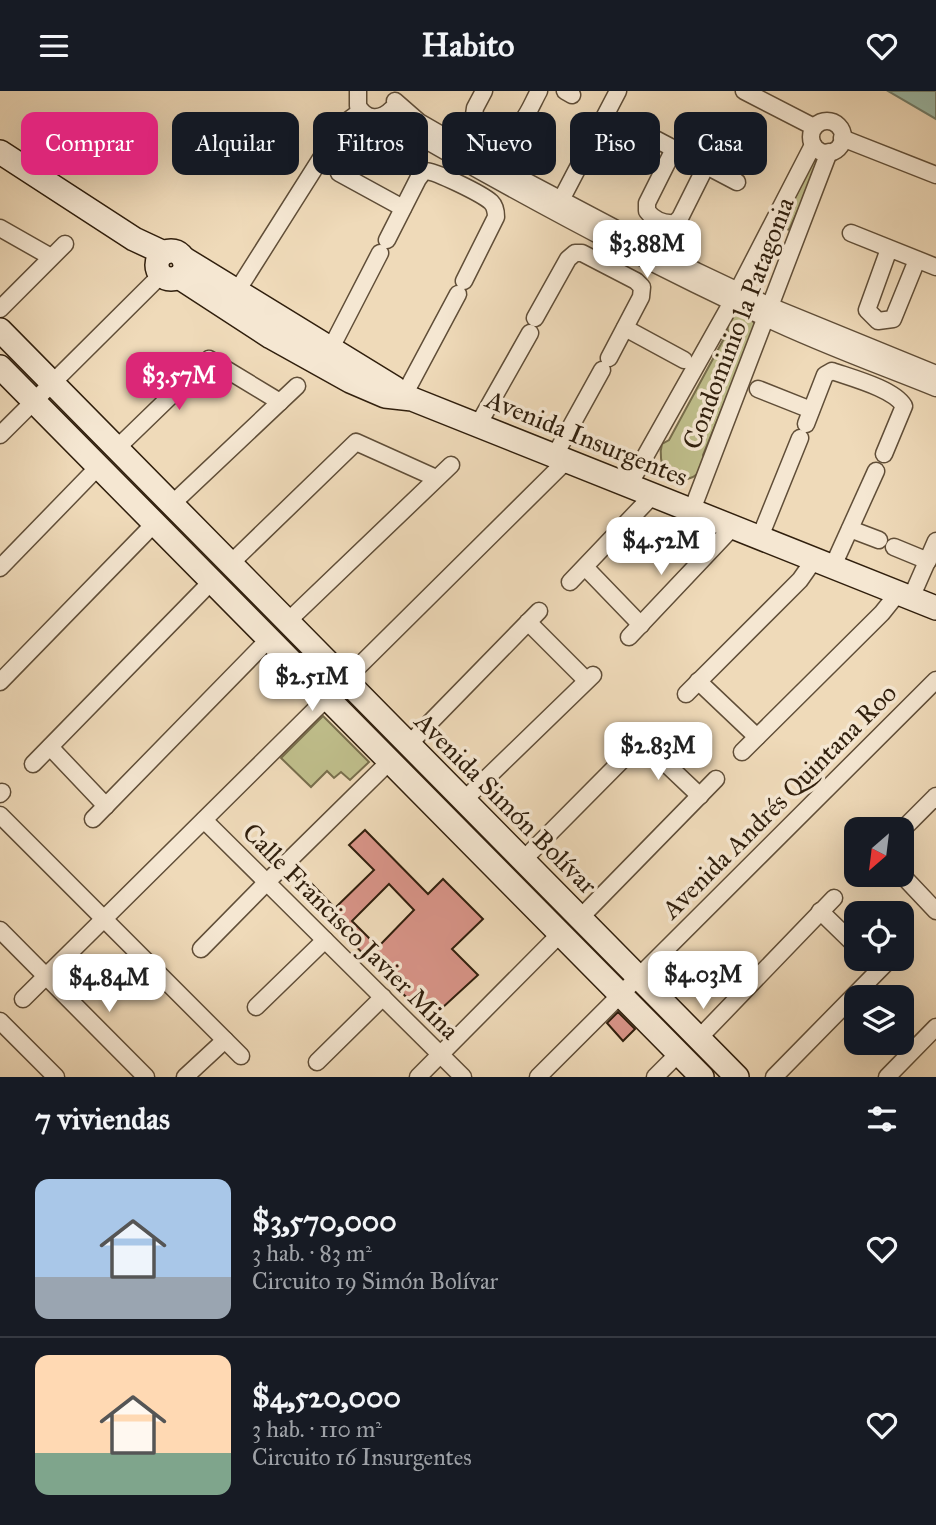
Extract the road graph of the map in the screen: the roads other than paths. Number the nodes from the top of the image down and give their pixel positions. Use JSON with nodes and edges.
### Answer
{"nodes":[{"id":1,"x":358,"y":91,"type":"edge"},
{"id":2,"x":484,"y":91,"type":"edge"},
{"id":3,"x":538,"y":91,"type":"edge"},
{"id":4,"x":618,"y":91,"type":"edge"},
{"id":5,"x":744,"y":91,"type":"edge"},
{"id":6,"x":394,"y":96,"type":"edge"},
{"id":7,"x":361,"y":111,"type":"joint"},
{"id":8,"x":474,"y":112,"type":"edge"},
{"id":9,"x":527,"y":112,"type":"edge"},
{"id":10,"x":814,"y":127,"type":"junction"},
{"id":11,"x":442,"y":138,"type":"edge"},
{"id":12,"x":842,"y":138,"type":"junction"},
{"id":13,"x":660,"y":142,"type":"edge"},
{"id":14,"x":813,"y":145,"type":"junction"},
{"id":15,"x":674,"y":149,"type":"joint"},
{"id":16,"x":0,"y":152,"type":"edge"},
{"id":17,"x":829,"y":152,"type":"junction"},
{"id":18,"x":343,"y":175,"type":"edge"},
{"id":19,"x":474,"y":175,"type":"edge"},
{"id":20,"x":499,"y":175,"type":"edge"},
{"id":21,"x":505,"y":175,"type":"edge"},
{"id":22,"x":702,"y":175,"type":"edge"},
{"id":23,"x":723,"y":175,"type":"edge"},
{"id":24,"x":936,"y":175,"type":"edge"},
{"id":25,"x":737,"y":182,"type":"dead end"},
{"id":26,"x":468,"y":190,"type":"junction"},
{"id":27,"x":561,"y":200,"type":"junction"},
{"id":28,"x":403,"y":208,"type":"junction"},
{"id":29,"x":659,"y":220,"type":"junction"},
{"id":30,"x":0,"y":228,"type":"edge"},
{"id":31,"x":851,"y":233,"type":"dead end"},
{"id":32,"x":65,"y":244,"type":"dead end"},
{"id":33,"x":646,"y":245,"type":"junction"},
{"id":34,"x":620,"y":246,"type":"junction"},
{"id":35,"x":889,"y":249,"type":"junction"},
{"id":36,"x":51,"y":257,"type":"junction"},
{"id":37,"x":917,"y":260,"type":"junction"},
{"id":38,"x":169,"y":265,"type":"junction"},
{"id":39,"x":609,"y":267,"type":"junction"},
{"id":40,"x":936,"y":267,"type":"edge"},
{"id":41,"x":237,"y":291,"type":"junction"},
{"id":42,"x":735,"y":296,"type":"junction"},
{"id":43,"x":0,"y":309,"type":"edge"},
{"id":44,"x":769,"y":313,"type":"junction"},
{"id":45,"x":878,"y":321,"type":"junction"},
{"id":46,"x":625,"y":328,"type":"junction"},
{"id":47,"x":0,"y":330,"type":"edge"},
{"id":48,"x":867,"y":347,"type":"junction"},
{"id":49,"x":331,"y":348,"type":"junction"},
{"id":50,"x":684,"y":360,"type":"dead end"},
{"id":51,"x":872,"y":363,"type":"junction"},
{"id":52,"x":0,"y":367,"type":"edge"},
{"id":53,"x":936,"y":374,"type":"edge"},
{"id":54,"x":53,"y":382,"type":"junction"},
{"id":55,"x":863,"y":383,"type":"junction"},
{"id":56,"x":298,"y":386,"type":"dead end"},
{"id":57,"x":936,"y":388,"type":"edge"},
{"id":58,"x":758,"y":389,"type":"dead end"},
{"id":59,"x":407,"y":396,"type":"junction"},
{"id":60,"x":34,"y":401,"type":"junction"},
{"id":61,"x":280,"y":402,"type":"junction"},
{"id":62,"x":806,"y":424,"type":"junction"},
{"id":63,"x":478,"y":425,"type":"junction"},
{"id":64,"x":0,"y":435,"type":"edge"},
{"id":65,"x":117,"y":448,"type":"junction"},
{"id":66,"x":884,"y":454,"type":"dead end"},
{"id":67,"x":561,"y":457,"type":"junction"},
{"id":68,"x":451,"y":465,"type":"dead end"},
{"id":69,"x":99,"y":466,"type":"junction"},
{"id":70,"x":876,"y":471,"type":"dead end"},
{"id":71,"x":436,"y":478,"type":"junction"},
{"id":72,"x":629,"y":485,"type":"junction"},
{"id":73,"x":653,"y":495,"type":"junction"},
{"id":74,"x":172,"y":504,"type":"junction"},
{"id":75,"x":692,"y":510,"type":"junction"},
{"id":76,"x":155,"y":523,"type":"junction"},
{"id":77,"x":733,"y":527,"type":"junction"},
{"id":78,"x":850,"y":529,"type":"junction"},
{"id":79,"x":760,"y":537,"type":"junction"},
{"id":80,"x":936,"y":541,"type":"edge"},
{"id":81,"x":928,"y":561,"type":"junction"},
{"id":82,"x":231,"y":563,"type":"junction"},
{"id":83,"x":824,"y":563,"type":"junction"},
{"id":84,"x":585,"y":567,"type":"junction"},
{"id":85,"x":0,"y":568,"type":"edge"},
{"id":86,"x":212,"y":581,"type":"junction"},
{"id":87,"x":570,"y":582,"type":"dead end"},
{"id":88,"x":905,"y":595,"type":"junction"},
{"id":89,"x":936,"y":608,"type":"edge"},
{"id":90,"x":288,"y":621,"type":"junction"},
{"id":91,"x":641,"y":625,"type":"junction"},
{"id":92,"x":629,"y":637,"type":"dead end"},
{"id":93,"x":269,"y":639,"type":"junction"},
{"id":94,"x":346,"y":680,"type":"junction"},
{"id":95,"x":936,"y":680,"type":"edge"},
{"id":96,"x":698,"y":681,"type":"junction"},
{"id":97,"x":0,"y":682,"type":"edge"},
{"id":98,"x":686,"y":694,"type":"dead end"},
{"id":99,"x":328,"y":698,"type":"junction"},
{"id":100,"x":757,"y":737,"type":"junction"},
{"id":101,"x":409,"y":744,"type":"junction"},
{"id":102,"x":50,"y":747,"type":"junction"},
{"id":103,"x":742,"y":752,"type":"dead end"},
{"id":104,"x":390,"y":761,"type":"junction"},
{"id":105,"x":33,"y":764,"type":"dead end"},
{"id":106,"x":716,"y":779,"type":"dead end"},
{"id":107,"x":700,"y":796,"type":"junction"},
{"id":108,"x":936,"y":796,"type":"edge"},
{"id":109,"x":464,"y":800,"type":"junction"},
{"id":110,"x":106,"y":806,"type":"junction"},
{"id":111,"x":0,"y":815,"type":"edge"},
{"id":112,"x":914,"y":818,"type":"edge"},
{"id":113,"x":93,"y":819,"type":"dead end"},
{"id":114,"x":204,"y":820,"type":"junction"},
{"id":115,"x":492,"y":829,"type":"junction"},
{"id":116,"x":474,"y":846,"type":"junction"},
{"id":117,"x":523,"y":860,"type":"junction"},
{"id":118,"x":265,"y":883,"type":"junction"},
{"id":119,"x":912,"y":887,"type":"edge"},
{"id":120,"x":834,"y":898,"type":"dead end"},
{"id":121,"x":820,"y":911,"type":"junction"},
{"id":122,"x":934,"y":914,"type":"edge"},
{"id":123,"x":580,"y":918,"type":"junction"},
{"id":124,"x":103,"y":919,"type":"junction"},
{"id":125,"x":0,"y":930,"type":"edge"},
{"id":126,"x":561,"y":933,"type":"junction"},
{"id":127,"x":844,"y":934,"type":"edge"},
{"id":128,"x":325,"y":940,"type":"junction"},
{"id":129,"x":201,"y":949,"type":"dead end"},
{"id":130,"x":873,"y":971,"type":"edge"},
{"id":131,"x":46,"y":977,"type":"junction"},
{"id":132,"x":638,"y":977,"type":"junction"},
{"id":133,"x":621,"y":994,"type":"junction"},
{"id":134,"x":383,"y":997,"type":"junction"},
{"id":135,"x":23,"y":999,"type":"dead end"},
{"id":136,"x":256,"y":1007,"type":"dead end"},
{"id":137,"x":0,"y":1020,"type":"edge"},
{"id":138,"x":936,"y":1027,"type":"edge"},
{"id":139,"x":699,"y":1038,"type":"junction"},
{"id":140,"x":225,"y":1040,"type":"junction"},
{"id":141,"x":441,"y":1054,"type":"junction"},
{"id":142,"x":678,"y":1054,"type":"junction"},
{"id":143,"x":241,"y":1056,"type":"dead end"},
{"id":144,"x":317,"y":1062,"type":"dead end"},
{"id":145,"x":56,"y":1077,"type":"edge"},
{"id":146,"x":146,"y":1077,"type":"edge"},
{"id":147,"x":185,"y":1077,"type":"edge"},
{"id":148,"x":418,"y":1077,"type":"edge"},
{"id":149,"x":463,"y":1077,"type":"edge"},
{"id":150,"x":538,"y":1077,"type":"edge"},
{"id":151,"x":655,"y":1077,"type":"edge"},
{"id":152,"x":702,"y":1077,"type":"edge"},
{"id":153,"x":737,"y":1077,"type":"edge"},
{"id":154,"x":774,"y":1077,"type":"edge"},
{"id":155,"x":887,"y":1077,"type":"edge"}],
"edges":[{"from":1,"to":7,"type":"street"},
{"from":2,"to":8,"type":"street"},
{"from":3,"to":9,"type":"street"},
{"from":4,"to":27,"type":"street"},
{"from":5,"to":10,"type":"street"},
{"from":6,"to":11,"type":"street"},
{"from":7,"to":41,"type":"street"},
{"from":10,"to":12,"type":"street"},
{"from":10,"to":14,"type":"street","name":"Condominio la Patagonia"},
{"from":12,"to":17,"type":"street","name":"Condominio la Patagonia"},
{"from":12,"to":24,"type":"street"},
{"from":13,"to":15,"type":"street"},
{"from":14,"to":17,"type":"street"},
{"from":14,"to":42,"type":"street","name":"Condominio la Patagonia"},
{"from":15,"to":29,"type":"street"},
{"from":16,"to":38,"type":"main road","name":"Avenida Insurgentes"},
{"from":17,"to":44,"type":"street","name":"Condominio la Patagonia"},
{"from":18,"to":28,"type":"street"},
{"from":19,"to":26,"type":"street"},
{"from":20,"to":34,"type":"street"},
{"from":21,"to":27,"type":"street"},
{"from":22,"to":29,"type":"street"},
{"from":23,"to":25,"type":"street"},
{"from":26,"to":28,"type":"street"},
{"from":26,"to":59,"type":"street"},
{"from":27,"to":33,"type":"street"},
{"from":28,"to":49,"type":"street"},
{"from":29,"to":33,"type":"street"},
{"from":30,"to":36,"type":"street"},
{"from":31,"to":35,"type":"street"},
{"from":32,"to":36,"type":"street"},
{"from":33,"to":42,"type":"street"},
{"from":34,"to":39,"type":"street"},
{"from":34,"to":42,"type":"street"},
{"from":35,"to":37,"type":"street"},
{"from":35,"to":45,"type":"street"},
{"from":36,"to":43,"type":"street"},
{"from":37,"to":40,"type":"street"},
{"from":37,"to":45,"type":"street"},
{"from":38,"to":41,"type":"main road","name":"Avenida Insurgentes"},
{"from":38,"to":54,"type":"street"},
{"from":38,"to":59,"type":"main road","name":"Avenida Insurgentes"},
{"from":39,"to":46,"type":"street"},
{"from":39,"to":63,"type":"street"},
{"from":41,"to":49,"type":"main road","name":"Avenida Insurgentes"},
{"from":42,"to":44,"type":"street"},
{"from":42,"to":72,"type":"street","name":"Condominio la Patagonia"},
{"from":44,"to":48,"type":"street"},
{"from":44,"to":51,"type":"street"},
{"from":44,"to":75,"type":"street","name":"Condominio la Patagonia"},
{"from":45,"to":48,"type":"street"},
{"from":46,"to":50,"type":"street"},
{"from":46,"to":67,"type":"street"},
{"from":47,"to":54,"type":"main road","name":"Avenida Simón Bolívar"},
{"from":48,"to":53,"type":"street"},
{"from":49,"to":59,"type":"main road","name":"Avenida Insurgentes"},
{"from":51,"to":55,"type":"street"},
{"from":51,"to":57,"type":"street"},
{"from":52,"to":60,"type":"main road","name":"Avenida Simón Bolívar"},
{"from":54,"to":60,"type":"street"},
{"from":54,"to":65,"type":"main road","name":"Avenida Simón Bolívar"},
{"from":55,"to":62,"type":"street"},
{"from":55,"to":66,"type":"street"},
{"from":56,"to":61,"type":"street"},
{"from":58,"to":62,"type":"street"},
{"from":59,"to":63,"type":"main road","name":"Avenida Insurgentes"},
{"from":60,"to":64,"type":"street"},
{"from":60,"to":69,"type":"main road","name":"Avenida Simón Bolívar"},
{"from":61,"to":65,"type":"street"},
{"from":61,"to":74,"type":"street"},
{"from":62,"to":79,"type":"street"},
{"from":63,"to":67,"type":"main road","name":"Avenida Insurgentes"},
{"from":65,"to":74,"type":"main road","name":"Avenida Simón Bolívar"},
{"from":67,"to":72,"type":"main road","name":"Avenida Insurgentes"},
{"from":67,"to":94,"type":"street"},
{"from":68,"to":71,"type":"street"},
{"from":69,"to":76,"type":"main road","name":"Avenida Simón Bolívar"},
{"from":69,"to":85,"type":"street"},
{"from":70,"to":78,"type":"street"},
{"from":71,"to":82,"type":"street"},
{"from":71,"to":90,"type":"street"},
{"from":72,"to":73,"type":"main road","name":"Avenida Insurgentes"},
{"from":73,"to":75,"type":"main road","name":"Avenida Insurgentes"},
{"from":73,"to":84,"type":"street"},
{"from":74,"to":82,"type":"main road","name":"Avenida Simón Bolívar"},
{"from":75,"to":77,"type":"main road","name":"Avenida Insurgentes"},
{"from":76,"to":86,"type":"main road","name":"Avenida Simón Bolívar"},
{"from":76,"to":97,"type":"street"},
{"from":77,"to":79,"type":"main road","name":"Avenida Insurgentes"},
{"from":77,"to":91,"type":"street"},
{"from":78,"to":81,"type":"street"},
{"from":78,"to":83,"type":"street"},
{"from":79,"to":83,"type":"main road","name":"Avenida Insurgentes"},
{"from":80,"to":81,"type":"street"},
{"from":81,"to":88,"type":"street"},
{"from":82,"to":90,"type":"main road","name":"Avenida Simón Bolívar"},
{"from":83,"to":88,"type":"main road","name":"Avenida Insurgentes"},
{"from":83,"to":96,"type":"street"},
{"from":84,"to":87,"type":"street"},
{"from":84,"to":91,"type":"street"},
{"from":86,"to":93,"type":"main road","name":"Avenida Simón Bolívar"},
{"from":86,"to":102,"type":"street"},
{"from":88,"to":89,"type":"main road","name":"Avenida Insurgentes"},
{"from":88,"to":100,"type":"street"},
{"from":90,"to":94,"type":"main road","name":"Avenida Simón Bolívar"},
{"from":91,"to":92,"type":"street"},
{"from":93,"to":99,"type":"main road","name":"Avenida Simón Bolívar"},
{"from":93,"to":110,"type":"street"},
{"from":94,"to":99,"type":"street"},
{"from":94,"to":101,"type":"main road","name":"Avenida Simón Bolívar"},
{"from":95,"to":132,"type":"street","name":"Avenida Andrés Quintana Roo"},
{"from":96,"to":98,"type":"street"},
{"from":96,"to":100,"type":"street"},
{"from":99,"to":104,"type":"main road","name":"Avenida Simón Bolívar"},
{"from":99,"to":114,"type":"street"},
{"from":100,"to":103,"type":"street"},
{"from":101,"to":109,"type":"main road","name":"Avenida Simón Bolívar"},
{"from":101,"to":109,"type":"street"},
{"from":102,"to":105,"type":"street"},
{"from":102,"to":110,"type":"street"},
{"from":104,"to":116,"type":"main road","name":"Avenida Simón Bolívar"},
{"from":104,"to":118,"type":"street"},
{"from":106,"to":107,"type":"street"},
{"from":107,"to":117,"type":"street"},
{"from":107,"to":123,"type":"street"},
{"from":108,"to":112,"type":"street"},
{"from":109,"to":115,"type":"main road","name":"Avenida Simón Bolívar"},
{"from":110,"to":113,"type":"street"},
{"from":111,"to":124,"type":"street"},
{"from":114,"to":118,"type":"street","name":"Calle Francisco Javier Mina"},
{"from":114,"to":124,"type":"street"},
{"from":115,"to":116,"type":"main road"},
{"from":115,"to":117,"type":"main road","name":"Avenida Simón Bolívar"},
{"from":116,"to":126,"type":"main road","name":"Avenida Simón Bolívar"},
{"from":117,"to":123,"type":"main road","name":"Avenida Simón Bolívar"},
{"from":118,"to":128,"type":"street","name":"Calle Francisco Javier Mina"},
{"from":118,"to":129,"type":"street"},
{"from":119,"to":122,"type":"street"},
{"from":120,"to":121,"type":"street"},
{"from":121,"to":127,"type":"street"},
{"from":121,"to":139,"type":"street"},
{"from":123,"to":132,"type":"main road","name":"Avenida Simón Bolívar"},
{"from":124,"to":131,"type":"street"},
{"from":124,"to":140,"type":"street"},
{"from":125,"to":131,"type":"street"},
{"from":126,"to":133,"type":"main road","name":"Avenida Simón Bolívar"},
{"from":126,"to":141,"type":"street"},
{"from":128,"to":134,"type":"street","name":"Calle Francisco Javier Mina"},
{"from":128,"to":136,"type":"street"},
{"from":130,"to":154,"type":"street"},
{"from":131,"to":135,"type":"street"},
{"from":131,"to":146,"type":"street"},
{"from":132,"to":133,"type":"street","name":"Avenida Andrés Quintana Roo"},
{"from":132,"to":139,"type":"main road","name":"Avenida Simón Bolívar"},
{"from":133,"to":142,"type":"main road","name":"Avenida Simón Bolívar"},
{"from":133,"to":150,"type":"street","name":"Avenida Andrés Quintana Roo"},
{"from":134,"to":141,"type":"street","name":"Calle Francisco Javier Mina"},
{"from":134,"to":144,"type":"street"},
{"from":137,"to":145,"type":"street"},
{"from":138,"to":155,"type":"street"},
{"from":139,"to":153,"type":"main road","name":"Avenida Simón Bolívar"},
{"from":140,"to":143,"type":"street"},
{"from":140,"to":147,"type":"street"},
{"from":141,"to":148,"type":"street"},
{"from":141,"to":149,"type":"street","name":"Calle Francisco Javier Mina"},
{"from":142,"to":151,"type":"street"},
{"from":142,"to":152,"type":"main road","name":"Avenida Simón Bolívar"}]}
